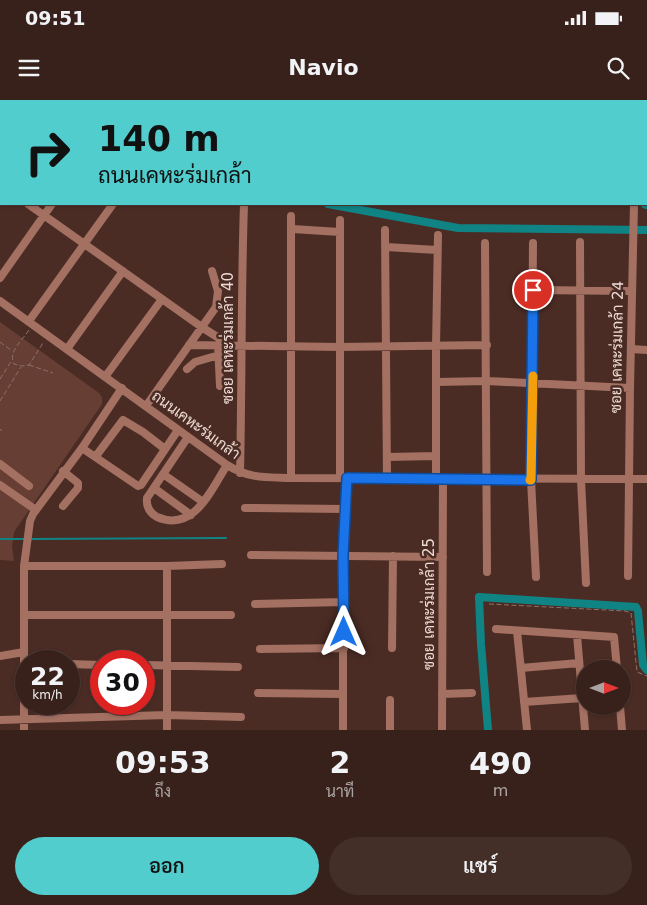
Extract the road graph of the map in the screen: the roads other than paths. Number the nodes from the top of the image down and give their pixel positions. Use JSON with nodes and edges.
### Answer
{"nodes":[{"id":1,"x":29,"y":205,"type":"edge"},
{"id":2,"x":51,"y":205,"type":"edge"},
{"id":3,"x":112,"y":205,"type":"edge"},
{"id":4,"x":244,"y":205,"type":"edge"},
{"id":5,"x":634,"y":205,"type":"edge"},
{"id":6,"x":44,"y":215,"type":"junction"},
{"id":7,"x":291,"y":216,"type":"dead end"},
{"id":8,"x":340,"y":220,"type":"dead end"},
{"id":9,"x":292,"y":230,"type":"junction"},
{"id":10,"x":386,"y":230,"type":"dead end"},
{"id":11,"x":340,"y":232,"type":"junction"},
{"id":12,"x":438,"y":235,"type":"dead end"},
{"id":13,"x":486,"y":242,"type":"dead end"},
{"id":14,"x":580,"y":242,"type":"dead end"},
{"id":15,"x":533,"y":243,"type":"dead end"},
{"id":16,"x":85,"y":244,"type":"junction"},
{"id":17,"x":386,"y":247,"type":"junction"},
{"id":18,"x":437,"y":250,"type":"junction"},
{"id":19,"x":123,"y":271,"type":"junction"},
{"id":20,"x":212,"y":271,"type":"dead end"},
{"id":21,"x":0,"y":278,"type":"edge"},
{"id":22,"x":533,"y":290,"type":"junction"},
{"id":23,"x":581,"y":291,"type":"junction"},
{"id":24,"x":632,"y":291,"type":"junction"},
{"id":25,"x":162,"y":298,"type":"junction"},
{"id":26,"x":0,"y":301,"type":"edge"},
{"id":27,"x":30,"y":323,"type":"junction"},
{"id":28,"x":200,"y":330,"type":"junction"},
{"id":29,"x":189,"y":345,"type":"junction"},
{"id":30,"x":218,"y":345,"type":"junction"},
{"id":31,"x":230,"y":345,"type":"junction"},
{"id":32,"x":242,"y":345,"type":"junction"},
{"id":33,"x":487,"y":345,"type":"junction"},
{"id":34,"x":292,"y":346,"type":"junction"},
{"id":35,"x":339,"y":347,"type":"junction"},
{"id":36,"x":386,"y":347,"type":"junction"},
{"id":37,"x":436,"y":347,"type":"junction"},
{"id":38,"x":67,"y":350,"type":"junction"},
{"id":39,"x":631,"y":350,"type":"junction"},
{"id":40,"x":647,"y":350,"type":"edge"},
{"id":41,"x":219,"y":355,"type":"junction"},
{"id":42,"x":187,"y":369,"type":"dead end"},
{"id":43,"x":105,"y":377,"type":"junction"},
{"id":44,"x":487,"y":381,"type":"junction"},
{"id":45,"x":436,"y":382,"type":"junction"},
{"id":46,"x":533,"y":384,"type":"junction"},
{"id":47,"x":220,"y":386,"type":"dead end"},
{"id":48,"x":581,"y":386,"type":"junction"},
{"id":49,"x":122,"y":388,"type":"junction"},
{"id":50,"x":630,"y":388,"type":"junction"},
{"id":51,"x":146,"y":406,"type":"junction"},
{"id":52,"x":178,"y":430,"type":"junction"},
{"id":53,"x":188,"y":437,"type":"junction"},
{"id":54,"x":82,"y":448,"type":"junction"},
{"id":55,"x":165,"y":449,"type":"junction"},
{"id":56,"x":96,"y":456,"type":"junction"},
{"id":57,"x":436,"y":456,"type":"junction"},
{"id":58,"x":387,"y":457,"type":"junction"},
{"id":59,"x":0,"y":464,"type":"edge"},
{"id":60,"x":227,"y":465,"type":"junction"},
{"id":61,"x":64,"y":470,"type":"junction"},
{"id":62,"x":240,"y":473,"type":"junction"},
{"id":63,"x":163,"y":474,"type":"junction"},
{"id":64,"x":291,"y":478,"type":"junction"},
{"id":65,"x":343,"y":478,"type":"junction"},
{"id":66,"x":387,"y":478,"type":"junction"},
{"id":67,"x":440,"y":478,"type":"junction"},
{"id":68,"x":488,"y":479,"type":"junction"},
{"id":69,"x":581,"y":479,"type":"junction"},
{"id":70,"x":629,"y":479,"type":"junction"},
{"id":71,"x":647,"y":479,"type":"edge"},
{"id":72,"x":531,"y":480,"type":"junction"},
{"id":73,"x":0,"y":485,"type":"edge"},
{"id":74,"x":29,"y":486,"type":"dead end"},
{"id":75,"x":154,"y":488,"type":"junction"},
{"id":76,"x":203,"y":502,"type":"junction"},
{"id":77,"x":63,"y":506,"type":"dead end"},
{"id":78,"x":245,"y":508,"type":"dead end"},
{"id":79,"x":346,"y":509,"type":"junction"},
{"id":80,"x":36,"y":510,"type":"junction"},
{"id":81,"x":191,"y":515,"type":"junction"},
{"id":82,"x":251,"y":555,"type":"dead end"},
{"id":83,"x":343,"y":556,"type":"junction"},
{"id":84,"x":392,"y":556,"type":"junction"},
{"id":85,"x":443,"y":557,"type":"junction"},
{"id":86,"x":24,"y":563,"type":"junction"},
{"id":87,"x":222,"y":564,"type":"dead end"},
{"id":88,"x":167,"y":566,"type":"junction"},
{"id":89,"x":487,"y":572,"type":"dead end"},
{"id":90,"x":628,"y":576,"type":"dead end"},
{"id":91,"x":536,"y":577,"type":"dead end"},
{"id":92,"x":586,"y":583,"type":"dead end"},
{"id":93,"x":343,"y":602,"type":"junction"},
{"id":94,"x":255,"y":604,"type":"dead end"},
{"id":95,"x":231,"y":614,"type":"dead end"},
{"id":96,"x":167,"y":615,"type":"junction"},
{"id":97,"x":24,"y":616,"type":"junction"},
{"id":98,"x":496,"y":629,"type":"dead end"},
{"id":99,"x":517,"y":631,"type":"junction"},
{"id":100,"x":577,"y":635,"type":"junction"},
{"id":101,"x":344,"y":648,"type":"junction"},
{"id":102,"x":392,"y":648,"type":"dead end"},
{"id":103,"x":260,"y":649,"type":"dead end"},
{"id":104,"x":24,"y":650,"type":"edge"},
{"id":105,"x":15,"y":654,"type":"edge"},
{"id":106,"x":0,"y":656,"type":"edge"},
{"id":107,"x":579,"y":660,"type":"edge"},
{"id":108,"x":616,"y":660,"type":"edge"},
{"id":109,"x":576,"y":663,"type":"edge"},
{"id":110,"x":155,"y":665,"type":"edge"},
{"id":111,"x":166,"y":665,"type":"junction"},
{"id":112,"x":238,"y":667,"type":"dead end"},
{"id":113,"x":521,"y":668,"type":"junction"},
{"id":114,"x":258,"y":693,"type":"dead end"},
{"id":115,"x":472,"y":693,"type":"dead end"},
{"id":116,"x":343,"y":694,"type":"junction"},
{"id":117,"x":442,"y":694,"type":"junction"},
{"id":118,"x":576,"y":698,"type":"edge"},
{"id":119,"x":390,"y":700,"type":"dead end"},
{"id":120,"x":524,"y":702,"type":"junction"},
{"id":121,"x":24,"y":715,"type":"edge"},
{"id":122,"x":167,"y":715,"type":"junction"},
{"id":123,"x":583,"y":715,"type":"edge"},
{"id":124,"x":621,"y":715,"type":"edge"},
{"id":125,"x":241,"y":717,"type":"dead end"},
{"id":126,"x":24,"y":719,"type":"junction"},
{"id":127,"x":0,"y":720,"type":"edge"},
{"id":128,"x":24,"y":730,"type":"edge"},
{"id":129,"x":167,"y":730,"type":"edge"},
{"id":130,"x":343,"y":730,"type":"edge"},
{"id":131,"x":390,"y":730,"type":"edge"},
{"id":132,"x":442,"y":730,"type":"edge"},
{"id":133,"x":527,"y":730,"type":"edge"},
{"id":134,"x":584,"y":730,"type":"edge"},
{"id":135,"x":622,"y":730,"type":"edge"}],
"edges":[{"from":1,"to":6,"type":"street"},
{"from":2,"to":6,"type":"street"},
{"from":3,"to":16,"type":"street"},
{"from":4,"to":32,"type":"street","name":"ซอย เคหะร่มเกล้า 40"},
{"from":5,"to":24,"type":"street","name":"ซอย เคหะร่มเกล้า 24"},
{"from":6,"to":16,"type":"street"},
{"from":6,"to":21,"type":"street"},
{"from":7,"to":9,"type":"street"},
{"from":8,"to":11,"type":"street"},
{"from":9,"to":11,"type":"street"},
{"from":9,"to":34,"type":"street"},
{"from":10,"to":17,"type":"street"},
{"from":11,"to":35,"type":"street"},
{"from":12,"to":18,"type":"street","name":"ซอย เคหะร่มเกล้า 25"},
{"from":13,"to":33,"type":"street"},
{"from":14,"to":23,"type":"street"},
{"from":15,"to":22,"type":"street"},
{"from":16,"to":19,"type":"street"},
{"from":16,"to":27,"type":"street"},
{"from":17,"to":18,"type":"street"},
{"from":17,"to":36,"type":"street"},
{"from":18,"to":37,"type":"street","name":"ซอย เคหะร่มเกล้า 25"},
{"from":19,"to":25,"type":"street"},
{"from":19,"to":38,"type":"street"},
{"from":20,"to":28,"type":"street"},
{"from":22,"to":23,"type":"street"},
{"from":22,"to":46,"type":"street"},
{"from":23,"to":24,"type":"street"},
{"from":23,"to":48,"type":"street"},
{"from":24,"to":39,"type":"street","name":"ซอย เคหะร่มเกล้า 24"},
{"from":25,"to":28,"type":"street"},
{"from":25,"to":43,"type":"street"},
{"from":26,"to":27,"type":"street","name":"ถนนเคหะร่มเกล้า"},
{"from":27,"to":38,"type":"street","name":"ถนนเคหะร่มเกล้า"},
{"from":28,"to":29,"type":"street"},
{"from":28,"to":31,"type":"street"},
{"from":29,"to":30,"type":"street"},
{"from":29,"to":51,"type":"street"},
{"from":30,"to":31,"type":"street"},
{"from":30,"to":41,"type":"street"},
{"from":31,"to":32,"type":"street"},
{"from":32,"to":34,"type":"street"},
{"from":32,"to":62,"type":"street","name":"ซอย เคหะร่มเกล้า 40"},
{"from":33,"to":37,"type":"street"},
{"from":33,"to":44,"type":"street"},
{"from":34,"to":35,"type":"street"},
{"from":34,"to":64,"type":"street"},
{"from":35,"to":36,"type":"street"},
{"from":35,"to":65,"type":"street"},
{"from":36,"to":37,"type":"street"},
{"from":36,"to":58,"type":"street"},
{"from":37,"to":45,"type":"street","name":"ซอย เคหะร่มเกล้า 25"},
{"from":38,"to":43,"type":"street","name":"ถนนเคหะร่มเกล้า"},
{"from":39,"to":40,"type":"street"},
{"from":39,"to":50,"type":"street","name":"ซอย เคหะร่มเกล้า 24"},
{"from":41,"to":42,"type":"street"},
{"from":41,"to":47,"type":"street"},
{"from":43,"to":49,"type":"street","name":"ถนนเคหะร่มเกล้า"},
{"from":44,"to":45,"type":"street"},
{"from":44,"to":46,"type":"street"},
{"from":44,"to":68,"type":"street"},
{"from":45,"to":57,"type":"street","name":"ซอย เคหะร่มเกล้า 25"},
{"from":46,"to":48,"type":"street"},
{"from":46,"to":72,"type":"street"},
{"from":48,"to":50,"type":"street"},
{"from":48,"to":69,"type":"street"},
{"from":49,"to":51,"type":"street","name":"ถนนเคหะร่มเกล้า"},
{"from":49,"to":54,"type":"street"},
{"from":50,"to":70,"type":"street","name":"ซอย เคหะร่มเกล้า 24"},
{"from":51,"to":52,"type":"street","name":"ถนนเคหะร่มเกล้า"},
{"from":52,"to":53,"type":"street","name":"ถนนเคหะร่มเกล้า"},
{"from":52,"to":55,"type":"street"},
{"from":53,"to":60,"type":"street","name":"ถนนเคหะร่มเกล้า"},
{"from":53,"to":63,"type":"street"},
{"from":54,"to":56,"type":"street"},
{"from":54,"to":61,"type":"street"},
{"from":55,"to":56,"type":"street"},
{"from":55,"to":56,"type":"street"},
{"from":57,"to":58,"type":"street"},
{"from":57,"to":67,"type":"street","name":"ซอย เคหะร่มเกล้า 25"},
{"from":58,"to":66,"type":"street"},
{"from":59,"to":74,"type":"street"},
{"from":60,"to":62,"type":"street","name":"ถนนเคหะร่มเกล้า"},
{"from":60,"to":76,"type":"street"},
{"from":61,"to":77,"type":"street"},
{"from":61,"to":80,"type":"street"},
{"from":62,"to":64,"type":"street","name":"ถนนเคหะร่มเกล้า"},
{"from":63,"to":75,"type":"street"},
{"from":63,"to":76,"type":"street"},
{"from":64,"to":65,"type":"street","name":"ถนนเคหะร่มเกล้า"},
{"from":65,"to":66,"type":"street","name":"ถนนเคหะร่มเกล้า"},
{"from":65,"to":79,"type":"street"},
{"from":66,"to":67,"type":"street","name":"ถนนเคหะร่มเกล้า"},
{"from":67,"to":68,"type":"street","name":"ถนนเคหะร่มเกล้า"},
{"from":67,"to":85,"type":"street","name":"ซอย เคหะร่มเกล้า 25"},
{"from":68,"to":72,"type":"street","name":"ถนนเคหะร่มเกล้า"},
{"from":68,"to":89,"type":"street"},
{"from":69,"to":70,"type":"street","name":"ถนนเคหะร่มเกล้า"},
{"from":69,"to":72,"type":"street","name":"ถนนเคหะร่มเกล้า"},
{"from":69,"to":92,"type":"street"},
{"from":70,"to":71,"type":"street","name":"ถนนเคหะร่มเกล้า"},
{"from":70,"to":90,"type":"street","name":"ซอย เคหะร่มเกล้า 24"},
{"from":72,"to":91,"type":"street"},
{"from":73,"to":80,"type":"street"},
{"from":75,"to":81,"type":"street"},
{"from":75,"to":81,"type":"street"},
{"from":76,"to":81,"type":"street"},
{"from":78,"to":79,"type":"street"},
{"from":79,"to":83,"type":"street"},
{"from":80,"to":86,"type":"street"},
{"from":82,"to":83,"type":"street"},
{"from":83,"to":84,"type":"street"},
{"from":83,"to":93,"type":"street"},
{"from":84,"to":85,"type":"street"},
{"from":84,"to":102,"type":"street"},
{"from":85,"to":117,"type":"street","name":"ซอย เคหะร่มเกล้า 25"},
{"from":86,"to":88,"type":"street"},
{"from":86,"to":97,"type":"street"},
{"from":87,"to":88,"type":"street"},
{"from":88,"to":96,"type":"street"},
{"from":93,"to":94,"type":"street"},
{"from":93,"to":101,"type":"street"},
{"from":95,"to":96,"type":"street"},
{"from":96,"to":97,"type":"street"},
{"from":96,"to":111,"type":"street"},
{"from":97,"to":104,"type":"street"},
{"from":98,"to":99,"type":"street"},
{"from":99,"to":100,"type":"street"},
{"from":99,"to":113,"type":"street"},
{"from":100,"to":107,"type":"street"},
{"from":100,"to":108,"type":"street"},
{"from":101,"to":103,"type":"street"},
{"from":101,"to":116,"type":"street"},
{"from":105,"to":106,"type":"street"},
{"from":109,"to":113,"type":"street"},
{"from":110,"to":111,"type":"street"},
{"from":111,"to":112,"type":"street"},
{"from":111,"to":122,"type":"street"},
{"from":113,"to":120,"type":"street"},
{"from":114,"to":116,"type":"street"},
{"from":115,"to":117,"type":"street"},
{"from":116,"to":130,"type":"street"},
{"from":117,"to":132,"type":"street","name":"ซอย เคหะร่มเกล้า 25"},
{"from":118,"to":120,"type":"street"},
{"from":119,"to":131,"type":"street"},
{"from":120,"to":133,"type":"street"},
{"from":121,"to":126,"type":"street"},
{"from":122,"to":125,"type":"street"},
{"from":122,"to":126,"type":"street"},
{"from":122,"to":129,"type":"street"},
{"from":123,"to":134,"type":"street"},
{"from":124,"to":135,"type":"street"},
{"from":126,"to":127,"type":"street"},
{"from":126,"to":128,"type":"street"}]}
